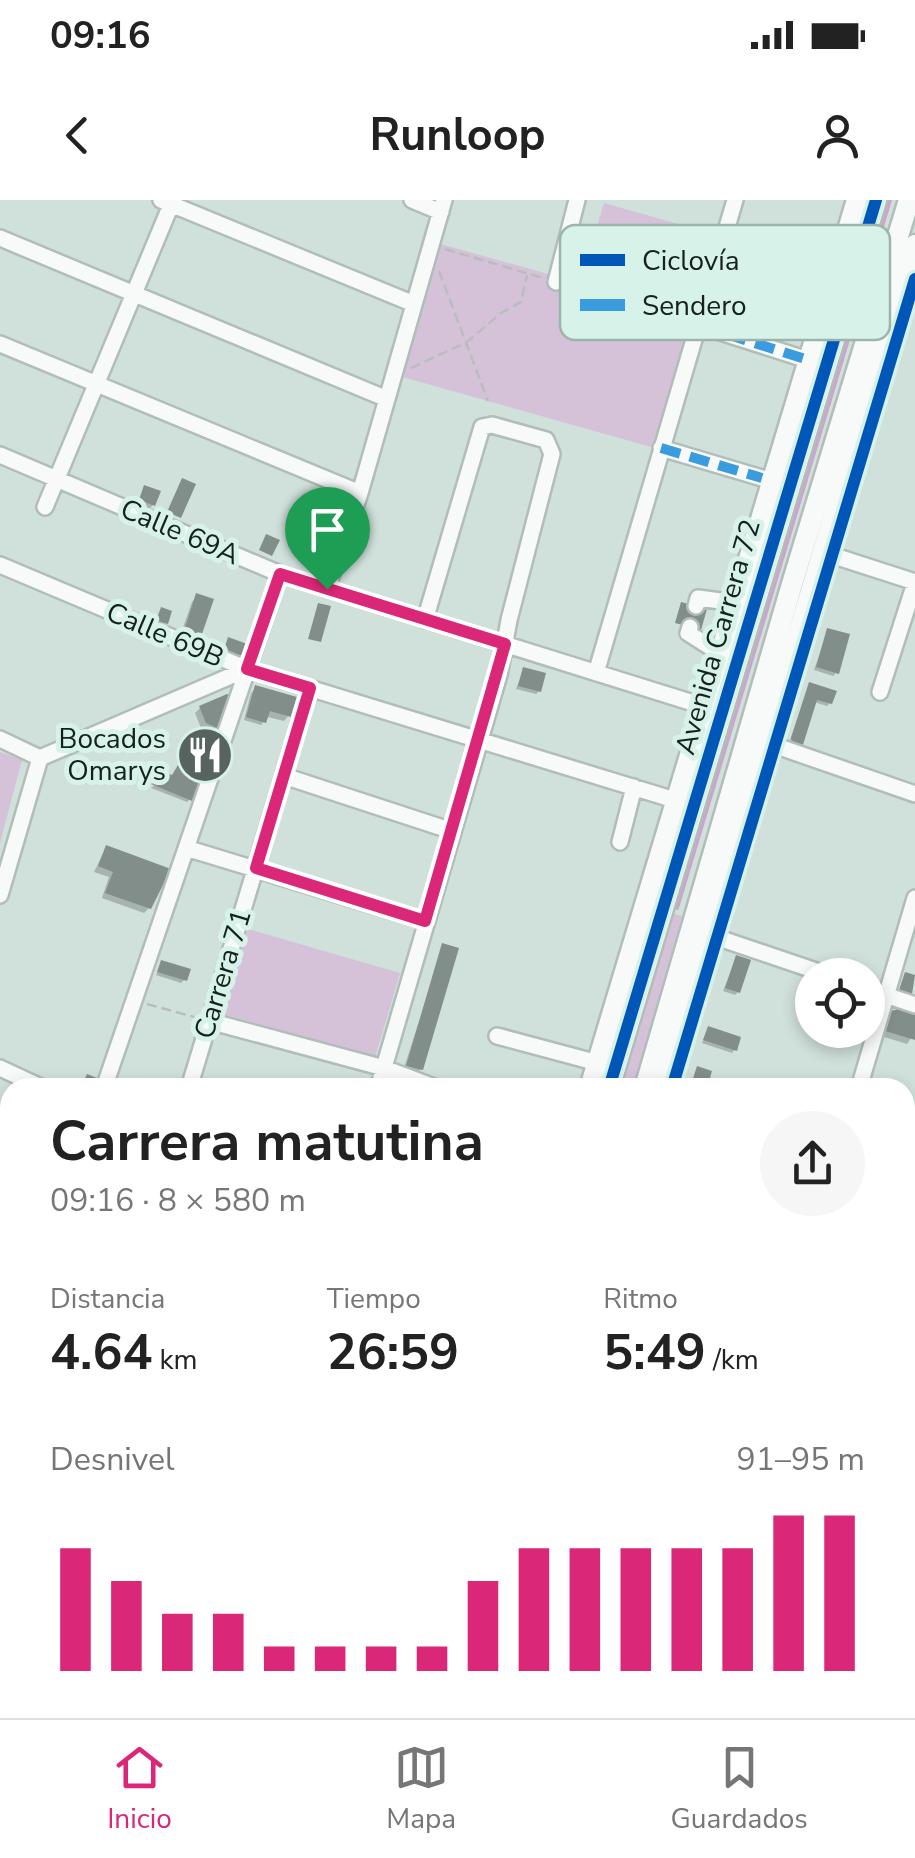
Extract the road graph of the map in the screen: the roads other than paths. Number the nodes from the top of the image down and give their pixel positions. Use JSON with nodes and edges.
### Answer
{"nodes":[{"id":1,"x":412,"y":200,"type":"edge"},
{"id":2,"x":577,"y":200,"type":"edge"},
{"id":3,"x":736,"y":200,"type":"edge"},
{"id":4,"x":857,"y":200,"type":"edge"},
{"id":5,"x":876,"y":200,"type":"edge"},
{"id":6,"x":910,"y":200,"type":"edge"},
{"id":7,"x":168,"y":202,"type":"edge"},
{"id":8,"x":442,"y":206,"type":"edge"},
{"id":9,"x":571,"y":225,"type":"edge"},
{"id":10,"x":728,"y":225,"type":"edge"},
{"id":11,"x":849,"y":225,"type":"edge"},
{"id":12,"x":868,"y":225,"type":"edge"},
{"id":13,"x":0,"y":238,"type":"edge"},
{"id":14,"x":915,"y":245,"type":"edge"},
{"id":15,"x":560,"y":266,"type":"edge"},
{"id":16,"x":890,"y":266,"type":"edge"},
{"id":17,"x":556,"y":282,"type":"dead end"},
{"id":18,"x":134,"y":294,"type":"junction"},
{"id":19,"x":414,"y":304,"type":"junction"},
{"id":20,"x":890,"y":328,"type":"edge"},
{"id":21,"x":693,"y":340,"type":"edge"},
{"id":22,"x":747,"y":340,"type":"edge"},
{"id":23,"x":814,"y":340,"type":"edge"},
{"id":24,"x":834,"y":340,"type":"edge"},
{"id":25,"x":868,"y":340,"type":"edge"},
{"id":26,"x":886,"y":340,"type":"edge"},
{"id":27,"x":0,"y":344,"type":"edge"},
{"id":28,"x":808,"y":360,"type":"junction"},
{"id":29,"x":96,"y":385,"type":"junction"},
{"id":30,"x":387,"y":399,"type":"junction"},
{"id":31,"x":816,"y":400,"type":"junction"},
{"id":32,"x":790,"y":420,"type":"junction"},
{"id":33,"x":661,"y":448,"type":"junction"},
{"id":34,"x":0,"y":456,"type":"edge"},
{"id":35,"x":762,"y":478,"type":"dead end"},
{"id":36,"x":56,"y":480,"type":"junction"},
{"id":37,"x":360,"y":493,"type":"junction"},
{"id":38,"x":45,"y":507,"type":"dead end"},
{"id":39,"x":822,"y":552,"type":"junction"},
{"id":40,"x":0,"y":565,"type":"edge"},
{"id":41,"x":280,"y":574,"type":"junction"},
{"id":42,"x":915,"y":582,"type":"edge"},
{"id":43,"x":327,"y":589,"type":"junction"},
{"id":44,"x":736,"y":603,"type":"junction"},
{"id":45,"x":696,"y":606,"type":"dead end"},
{"id":46,"x":425,"y":620,"type":"junction"},
{"id":47,"x":690,"y":627,"type":"dead end"},
{"id":48,"x":505,"y":644,"type":"junction"},
{"id":49,"x":721,"y":654,"type":"junction"},
{"id":50,"x":247,"y":669,"type":"junction"},
{"id":51,"x":596,"y":673,"type":"junction"},
{"id":52,"x":310,"y":688,"type":"junction"},
{"id":53,"x":880,"y":692,"type":"dead end"},
{"id":54,"x":706,"y":707,"type":"junction"},
{"id":55,"x":0,"y":739,"type":"edge"},
{"id":56,"x":479,"y":740,"type":"junction"},
{"id":57,"x":766,"y":742,"type":"junction"},
{"id":58,"x":40,"y":758,"type":"junction"},
{"id":59,"x":284,"y":776,"type":"junction"},
{"id":60,"x":634,"y":787,"type":"junction"},
{"id":61,"x":915,"y":794,"type":"edge"},
{"id":62,"x":678,"y":801,"type":"junction"},
{"id":63,"x":728,"y":802,"type":"junction"},
{"id":64,"x":452,"y":831,"type":"junction"},
{"id":65,"x":684,"y":838,"type":"junction"},
{"id":66,"x":620,"y":842,"type":"dead end"},
{"id":67,"x":186,"y":848,"type":"junction"},
{"id":68,"x":732,"y":852,"type":"junction"},
{"id":69,"x":256,"y":868,"type":"junction"},
{"id":70,"x":0,"y":894,"type":"edge"},
{"id":71,"x":915,"y":898,"type":"edge"},
{"id":72,"x":425,"y":921,"type":"junction"},
{"id":73,"x":707,"y":934,"type":"junction"},
{"id":74,"x":795,"y":964,"type":"edge"},
{"id":75,"x":886,"y":995,"type":"junction"},
{"id":76,"x":915,"y":1004,"type":"edge"},
{"id":77,"x":209,"y":1021,"type":"junction"},
{"id":78,"x":497,"y":1036,"type":"dead end"},
{"id":79,"x":598,"y":1064,"type":"junction"},
{"id":80,"x":384,"y":1068,"type":"junction"},
{"id":81,"x":107,"y":1078,"type":"edge"},
{"id":82,"x":192,"y":1078,"type":"edge"},
{"id":83,"x":381,"y":1078,"type":"edge"},
{"id":84,"x":410,"y":1078,"type":"edge"},
{"id":85,"x":593,"y":1078,"type":"edge"},
{"id":86,"x":613,"y":1078,"type":"edge"},
{"id":87,"x":648,"y":1078,"type":"edge"},
{"id":88,"x":665,"y":1078,"type":"edge"},
{"id":89,"x":862,"y":1078,"type":"edge"}],
"edges":[{"from":1,"to":8,"type":"street"},
{"from":2,"to":9,"type":"street"},
{"from":3,"to":10,"type":"street"},
{"from":4,"to":11,"type":"highway","name":"Avenida Carrera 72"},
{"from":5,"to":12,"type":"highway","name":"Avenida Carrera 72"},
{"from":6,"to":16,"type":"highway","name":"Avenida Carrera 72"},
{"from":7,"to":18,"type":"street"},
{"from":7,"to":19,"type":"street"},
{"from":8,"to":19,"type":"street"},
{"from":13,"to":18,"type":"street"},
{"from":14,"to":20,"type":"highway"},
{"from":15,"to":17,"type":"street"},
{"from":18,"to":29,"type":"street"},
{"from":18,"to":30,"type":"street"},
{"from":19,"to":30,"type":"street"},
{"from":21,"to":33,"type":"street"},
{"from":22,"to":28,"type":"street"},
{"from":23,"to":28,"type":"highway","name":"Avenida Carrera 72"},
{"from":24,"to":31,"type":"highway","name":"Avenida Carrera 72"},
{"from":25,"to":63,"type":"highway","name":"Avenida Carrera 72"},
{"from":26,"to":39,"type":"highway"},
{"from":27,"to":29,"type":"street"},
{"from":28,"to":32,"type":"highway","name":"Avenida Carrera 72"},
{"from":29,"to":36,"type":"street"},
{"from":29,"to":37,"type":"street"},
{"from":30,"to":37,"type":"street"},
{"from":31,"to":32,"type":"highway"},
{"from":31,"to":65,"type":"highway","name":"Avenida Carrera 72"},
{"from":32,"to":44,"type":"highway","name":"Avenida Carrera 72"},
{"from":33,"to":35,"type":"street"},
{"from":33,"to":51,"type":"street"},
{"from":34,"to":36,"type":"street","name":"Calle 69A"},
{"from":36,"to":38,"type":"street"},
{"from":36,"to":41,"type":"street","name":"Calle 69A"},
{"from":37,"to":43,"type":"street"},
{"from":39,"to":42,"type":"street"},
{"from":39,"to":57,"type":"highway"},
{"from":40,"to":50,"type":"street","name":"Calle 69B"},
{"from":41,"to":43,"type":"street","name":"Calle 69A"},
{"from":41,"to":50,"type":"street"},
{"from":42,"to":53,"type":"street"},
{"from":43,"to":46,"type":"street","name":"Calle 69A"},
{"from":44,"to":45,"type":"street"},
{"from":44,"to":49,"type":"highway","name":"Avenida Carrera 72"},
{"from":46,"to":48,"type":"street","name":"Calle 69A"},
{"from":46,"to":48,"type":"street"},
{"from":47,"to":49,"type":"street"},
{"from":48,"to":51,"type":"street","name":"Calle 69A"},
{"from":48,"to":56,"type":"street"},
{"from":49,"to":54,"type":"highway","name":"Avenida Carrera 72"},
{"from":50,"to":52,"type":"street","name":"Calle 69B"},
{"from":50,"to":58,"type":"street"},
{"from":50,"to":67,"type":"street"},
{"from":51,"to":54,"type":"street","name":"Calle 69A"},
{"from":52,"to":56,"type":"street","name":"Calle 69B"},
{"from":52,"to":59,"type":"street","name":"Carrera 71"},
{"from":54,"to":62,"type":"highway","name":"Avenida Carrera 72"},
{"from":55,"to":58,"type":"street"},
{"from":56,"to":60,"type":"street","name":"Calle 69B"},
{"from":56,"to":64,"type":"street"},
{"from":57,"to":61,"type":"street"},
{"from":57,"to":68,"type":"highway"},
{"from":58,"to":70,"type":"street"},
{"from":59,"to":64,"type":"street"},
{"from":59,"to":69,"type":"street","name":"Carrera 71"},
{"from":60,"to":62,"type":"street","name":"Calle 69B"},
{"from":60,"to":66,"type":"street"},
{"from":62,"to":65,"type":"highway"},
{"from":62,"to":79,"type":"highway","name":"Avenida Carrera 72"},
{"from":63,"to":68,"type":"highway"},
{"from":63,"to":87,"type":"highway","name":"Avenida Carrera 72"},
{"from":64,"to":72,"type":"street"},
{"from":65,"to":86,"type":"highway","name":"Avenida Carrera 72"},
{"from":67,"to":69,"type":"street"},
{"from":67,"to":81,"type":"street"},
{"from":68,"to":73,"type":"highway"},
{"from":69,"to":72,"type":"street"},
{"from":69,"to":77,"type":"street","name":"Carrera 71"},
{"from":71,"to":75,"type":"street"},
{"from":72,"to":80,"type":"street"},
{"from":73,"to":74,"type":"street"},
{"from":73,"to":88,"type":"highway"},
{"from":75,"to":76,"type":"street"},
{"from":75,"to":89,"type":"street"},
{"from":77,"to":80,"type":"street"},
{"from":77,"to":82,"type":"street","name":"Carrera 71"},
{"from":78,"to":79,"type":"street"},
{"from":79,"to":85,"type":"highway","name":"Avenida Carrera 72"},
{"from":80,"to":83,"type":"street"},
{"from":80,"to":84,"type":"street"}]}
